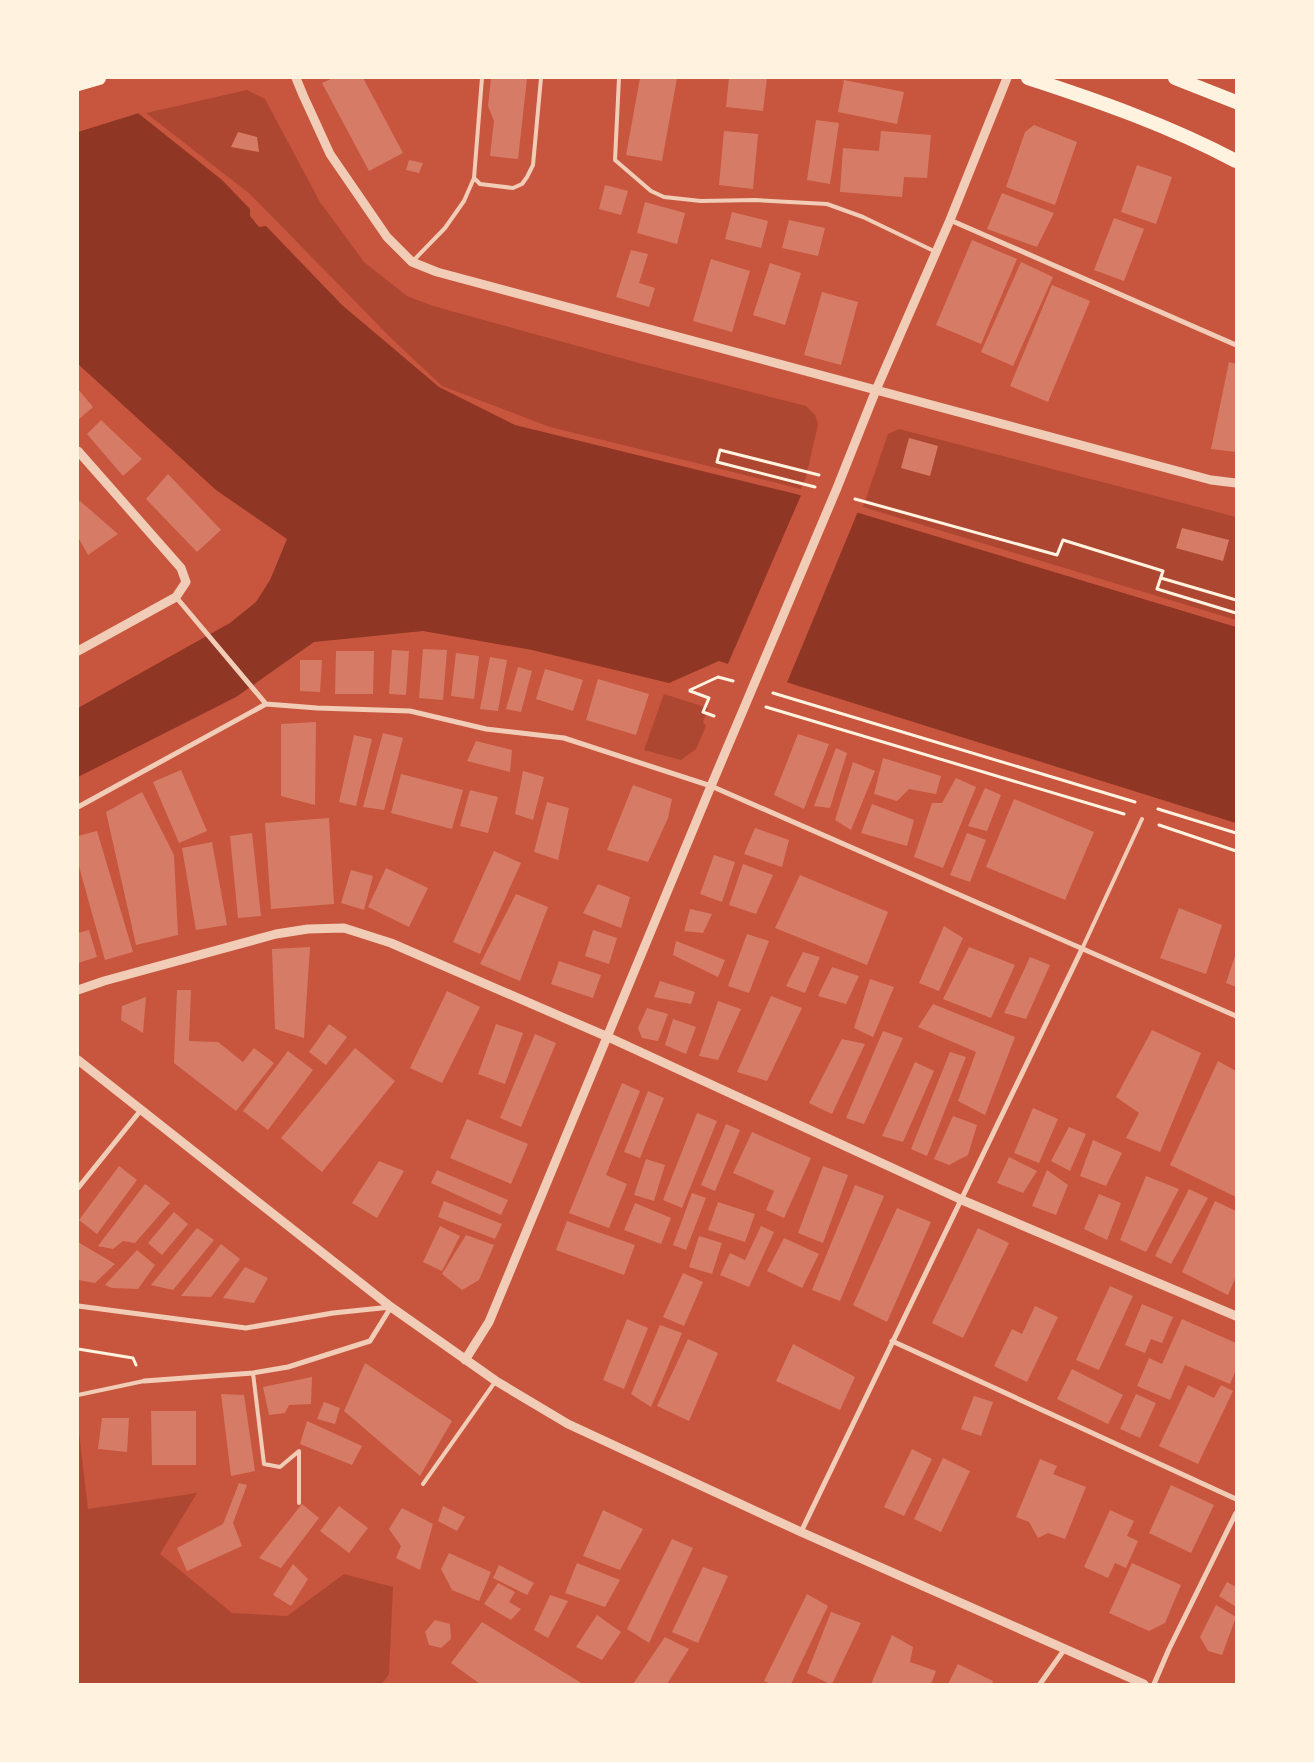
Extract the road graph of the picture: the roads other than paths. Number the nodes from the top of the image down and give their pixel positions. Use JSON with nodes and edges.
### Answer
{"nodes":[{"id":1,"x":99,"y":78,"type":"edge"},
{"id":2,"x":296,"y":78,"type":"edge"},
{"id":3,"x":482,"y":78,"type":"edge"},
{"id":4,"x":541,"y":78,"type":"edge"},
{"id":5,"x":619,"y":78,"type":"edge"},
{"id":6,"x":1007,"y":78,"type":"edge"},
{"id":7,"x":1028,"y":78,"type":"edge"},
{"id":8,"x":1175,"y":78,"type":"edge"},
{"id":9,"x":78,"y":84,"type":"edge"},
{"id":10,"x":1236,"y":102,"type":"edge"},
{"id":11,"x":1236,"y":161,"type":"edge"},
{"id":12,"x":474,"y":178,"type":"junction"},
{"id":13,"x":950,"y":220,"type":"junction"},
{"id":14,"x":936,"y":252,"type":"junction"},
{"id":15,"x":412,"y":262,"type":"junction"},
{"id":16,"x":1236,"y":345,"type":"edge"},
{"id":17,"x":876,"y":390,"type":"junction"},
{"id":18,"x":78,"y":451,"type":"edge"},
{"id":19,"x":1236,"y":483,"type":"edge"},
{"id":20,"x":176,"y":597,"type":"junction"},
{"id":21,"x":78,"y":651,"type":"edge"},
{"id":22,"x":266,"y":704,"type":"junction"},
{"id":23,"x":711,"y":786,"type":"junction"},
{"id":24,"x":78,"y":807,"type":"edge"},
{"id":25,"x":1142,"y":820,"type":"road end"},
{"id":26,"x":1082,"y":949,"type":"junction"},
{"id":27,"x":78,"y":990,"type":"edge"},
{"id":28,"x":1236,"y":1016,"type":"edge"},
{"id":29,"x":608,"y":1037,"type":"junction"},
{"id":30,"x":78,"y":1060,"type":"edge"},
{"id":31,"x":141,"y":1110,"type":"junction"},
{"id":32,"x":78,"y":1188,"type":"edge"},
{"id":33,"x":962,"y":1200,"type":"junction"},
{"id":34,"x":78,"y":1306,"type":"edge"},
{"id":35,"x":391,"y":1307,"type":"junction"},
{"id":36,"x":1236,"y":1316,"type":"edge"},
{"id":37,"x":892,"y":1341,"type":"junction"},
{"id":38,"x":465,"y":1360,"type":"junction"},
{"id":39,"x":253,"y":1373,"type":"junction"},
{"id":40,"x":144,"y":1381,"type":"joint"},
{"id":41,"x":496,"y":1381,"type":"junction"},
{"id":42,"x":78,"y":1395,"type":"edge"},
{"id":43,"x":423,"y":1484,"type":"dead end"},
{"id":44,"x":1236,"y":1499,"type":"edge"},
{"id":45,"x":299,"y":1503,"type":"dead end"},
{"id":46,"x":1236,"y":1513,"type":"edge"},
{"id":47,"x":800,"y":1532,"type":"junction"},
{"id":48,"x":1064,"y":1650,"type":"junction"},
{"id":49,"x":1040,"y":1684,"type":"edge"},
{"id":50,"x":1144,"y":1684,"type":"edge"},
{"id":51,"x":1154,"y":1684,"type":"edge"}],
"edges":[{"from":1,"to":9,"type":"highway"},
{"from":2,"to":15,"type":"street"},
{"from":3,"to":12,"type":"lane"},
{"from":4,"to":12,"type":"lane"},
{"from":5,"to":14,"type":"lane"},
{"from":6,"to":13,"type":"street"},
{"from":7,"to":11,"type":"highway"},
{"from":8,"to":10,"type":"highway"},
{"from":12,"to":15,"type":"lane"},
{"from":13,"to":14,"type":"street"},
{"from":13,"to":16,"type":"street"},
{"from":14,"to":17,"type":"street"},
{"from":15,"to":17,"type":"street"},
{"from":17,"to":19,"type":"street"},
{"from":17,"to":23,"type":"street"},
{"from":18,"to":20,"type":"street"},
{"from":20,"to":21,"type":"street"},
{"from":20,"to":22,"type":"street"},
{"from":22,"to":23,"type":"street"},
{"from":22,"to":24,"type":"street"},
{"from":23,"to":26,"type":"street"},
{"from":23,"to":29,"type":"street"},
{"from":25,"to":26,"type":"lane"},
{"from":26,"to":28,"type":"street"},
{"from":26,"to":33,"type":"street"},
{"from":27,"to":29,"type":"street"},
{"from":29,"to":33,"type":"street"},
{"from":29,"to":38,"type":"street"},
{"from":30,"to":31,"type":"street"},
{"from":31,"to":32,"type":"street"},
{"from":31,"to":35,"type":"street"},
{"from":33,"to":36,"type":"street"},
{"from":33,"to":37,"type":"street"},
{"from":34,"to":35,"type":"street"},
{"from":35,"to":38,"type":"street"},
{"from":35,"to":39,"type":"street"},
{"from":37,"to":44,"type":"street"},
{"from":37,"to":47,"type":"street"},
{"from":38,"to":41,"type":"street"},
{"from":39,"to":40,"type":"street"},
{"from":39,"to":45,"type":"lane"},
{"from":40,"to":42,"type":"lane"},
{"from":41,"to":43,"type":"lane"},
{"from":41,"to":47,"type":"street"},
{"from":46,"to":51,"type":"street"},
{"from":47,"to":48,"type":"street"},
{"from":48,"to":49,"type":"street"},
{"from":48,"to":50,"type":"street"}]}
